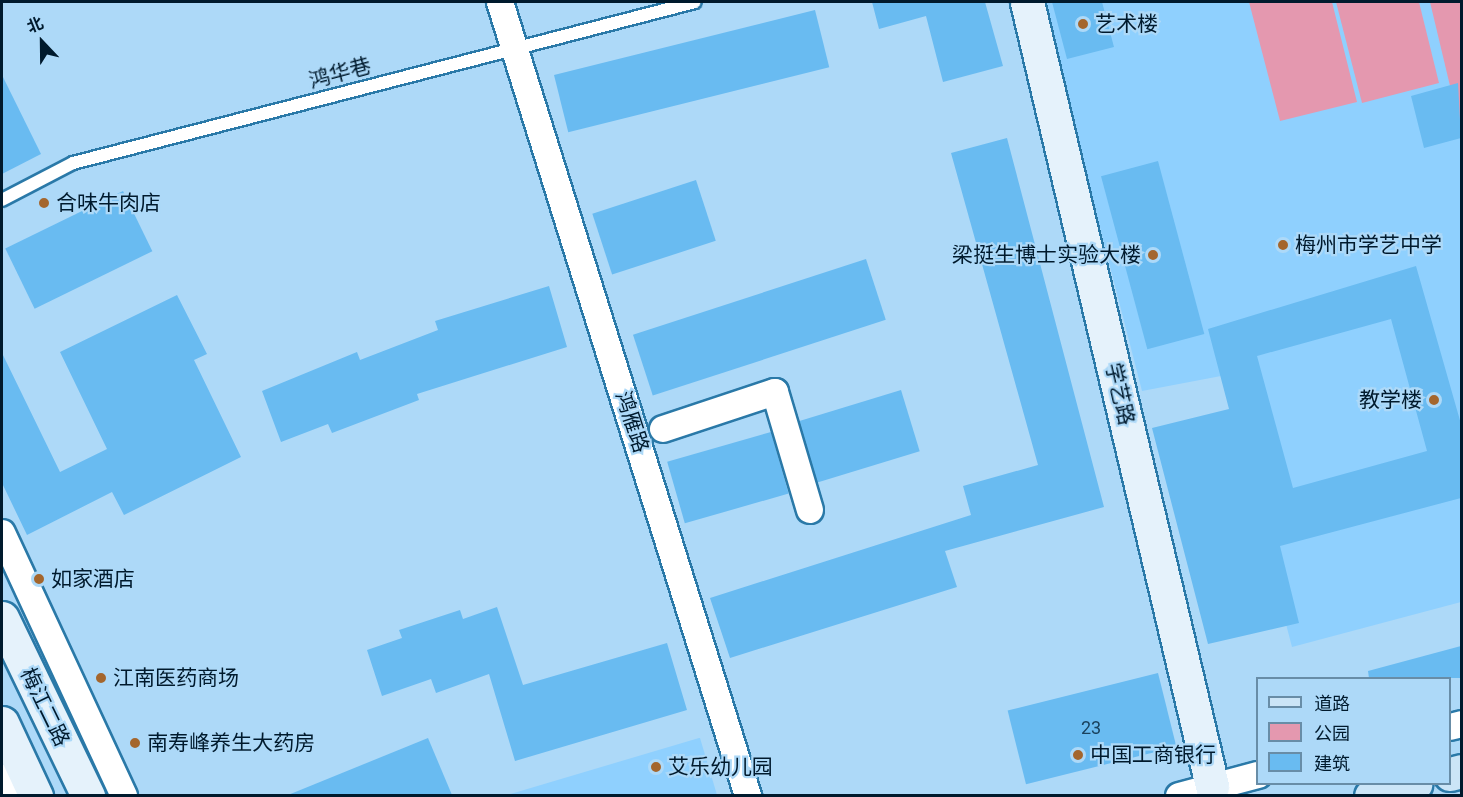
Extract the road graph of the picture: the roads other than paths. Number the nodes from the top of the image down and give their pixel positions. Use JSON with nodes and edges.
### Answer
{"nodes":[{"id":1,"x":500,"y":2,"type":"edge"},
{"id":2,"x":695,"y":2,"type":"edge"},
{"id":3,"x":1027,"y":2,"type":"edge"},
{"id":4,"x":513,"y":49,"type":"junction"},
{"id":5,"x":2,"y":200,"type":"edge"},
{"id":6,"x":663,"y":429,"type":"dead end"},
{"id":7,"x":810,"y":510,"type":"dead end"},
{"id":8,"x":2,"y":533,"type":"edge"},
{"id":9,"x":2,"y":618,"type":"edge"},
{"id":10,"x":2,"y":723,"type":"edge"},
{"id":11,"x":1256,"y":775,"type":"edge"},
{"id":12,"x":2,"y":777,"type":"edge"},
{"id":13,"x":1408,"y":785,"type":"edge"},
{"id":14,"x":1212,"y":786,"type":"junction"},
{"id":15,"x":11,"y":795,"type":"edge"},
{"id":16,"x":36,"y":795,"type":"edge"},
{"id":17,"x":88,"y":795,"type":"edge"},
{"id":18,"x":124,"y":795,"type":"edge"},
{"id":19,"x":748,"y":795,"type":"edge"},
{"id":20,"x":1179,"y":795,"type":"edge"},
{"id":21,"x":1371,"y":795,"type":"edge"}],
"edges":[{"from":1,"to":4,"type":"street","name":"鸿雁路"},
{"from":2,"to":4,"type":"lane","name":"鸿华巷"},
{"from":3,"to":14,"type":"street","name":"学艺路"},
{"from":4,"to":5,"type":"lane","name":"鸿华巷"},
{"from":4,"to":19,"type":"street","name":"鸿雁路"},
{"from":6,"to":7,"type":"street"},
{"from":8,"to":18,"type":"street"},
{"from":9,"to":17,"type":"street","name":"梅江二路"},
{"from":10,"to":16,"type":"street"},
{"from":11,"to":14,"type":"street"},
{"from":12,"to":15,"type":"street"},
{"from":13,"to":21,"type":"main road"},
{"from":14,"to":20,"type":"street"}]}
